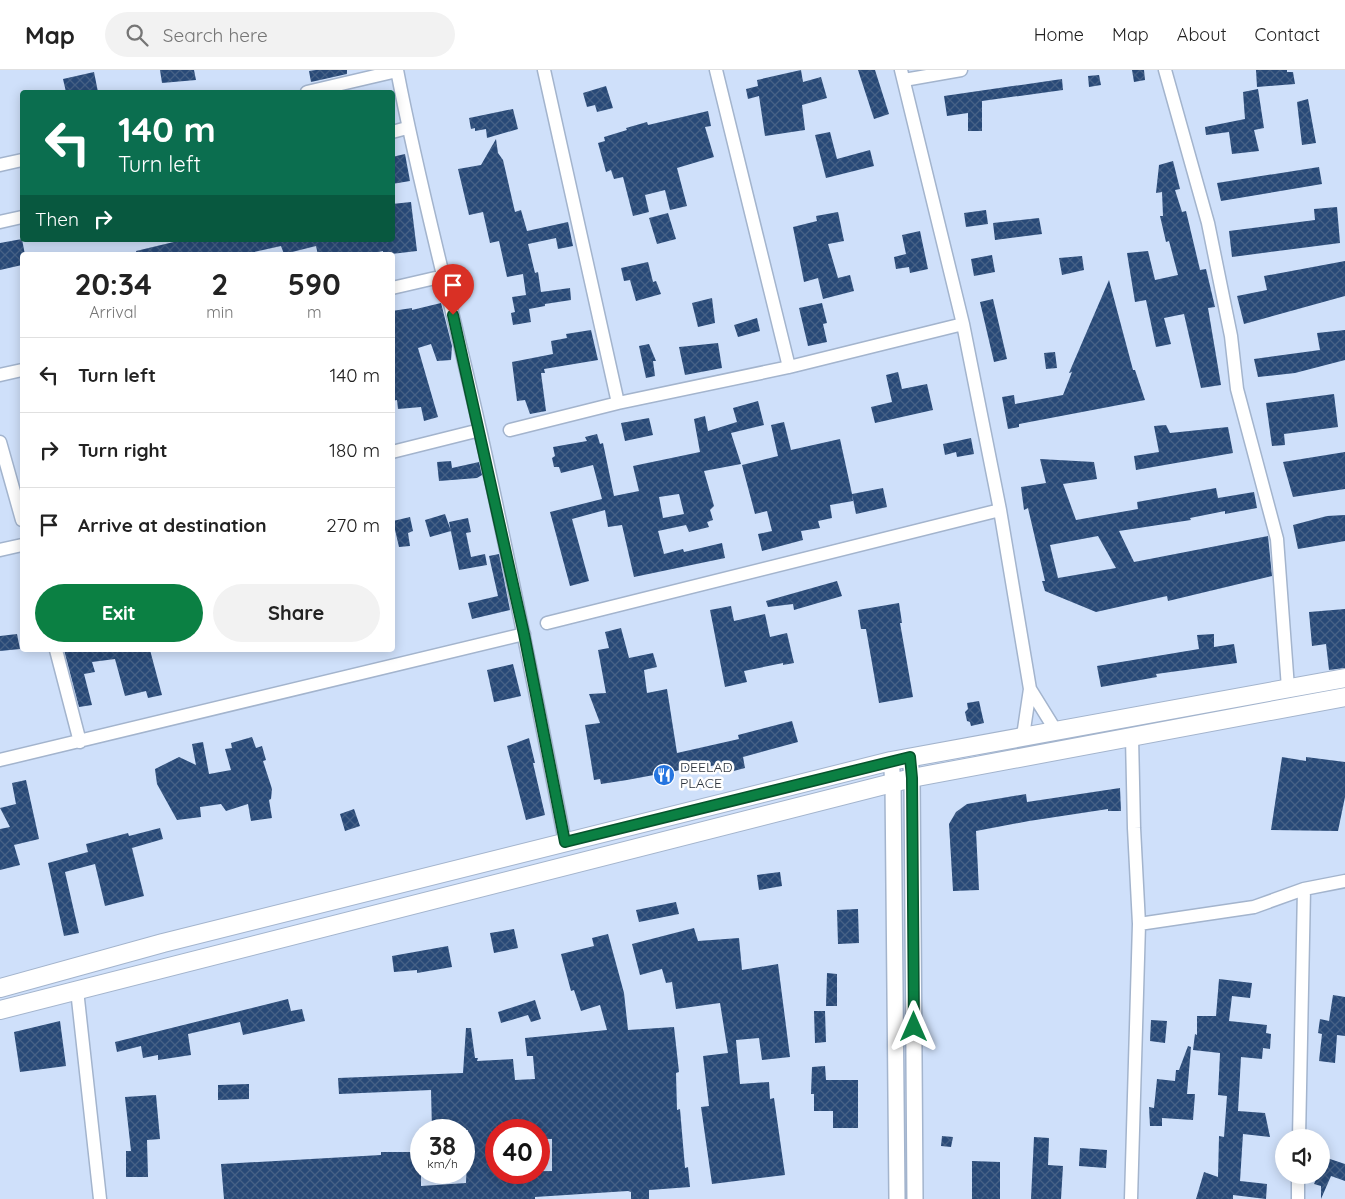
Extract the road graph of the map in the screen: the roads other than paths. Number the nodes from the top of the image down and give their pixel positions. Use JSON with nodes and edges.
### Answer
{"nodes":[{"id":1,"x":544,"y":70,"type":"edge"},
{"id":2,"x":716,"y":70,"type":"edge"},
{"id":3,"x":961,"y":70,"type":"edge"},
{"id":4,"x":1165,"y":70,"type":"edge"},
{"id":5,"x":397,"y":71,"type":"edge"},
{"id":6,"x":902,"y":75,"type":"edge"},
{"id":7,"x":316,"y":90,"type":"edge"},
{"id":8,"x":407,"y":128,"type":"junction"},
{"id":9,"x":395,"y":131,"type":"edge"},
{"id":10,"x":20,"y":160,"type":"edge"},
{"id":11,"x":0,"y":165,"type":"edge"},
{"id":12,"x":20,"y":217,"type":"edge"},
{"id":13,"x":0,"y":222,"type":"edge"},
{"id":14,"x":444,"y":276,"type":"junction"},
{"id":15,"x":395,"y":287,"type":"edge"},
{"id":16,"x":963,"y":324,"type":"junction"},
{"id":17,"x":789,"y":367,"type":"junction"},
{"id":18,"x":20,"y":370,"type":"edge"},
{"id":19,"x":0,"y":375,"type":"edge"},
{"id":20,"x":618,"y":402,"type":"junction"},
{"id":21,"x":480,"y":430,"type":"junction"},
{"id":22,"x":510,"y":430,"type":"dead end"},
{"id":23,"x":0,"y":442,"type":"edge"},
{"id":24,"x":395,"y":451,"type":"edge"},
{"id":25,"x":1000,"y":510,"type":"junction"},
{"id":26,"x":20,"y":513,"type":"edge"},
{"id":27,"x":20,"y":545,"type":"edge"},
{"id":28,"x":0,"y":550,"type":"edge"},
{"id":29,"x":547,"y":623,"type":"dead end"},
{"id":30,"x":524,"y":634,"type":"junction"},
{"id":31,"x":57,"y":652,"type":"edge"},
{"id":32,"x":1345,"y":678,"type":"edge"},
{"id":33,"x":1288,"y":688,"type":"junction"},
{"id":34,"x":1030,"y":690,"type":"junction"},
{"id":35,"x":1345,"y":698,"type":"edge"},
{"id":36,"x":1056,"y":731,"type":"junction"},
{"id":37,"x":1024,"y":736,"type":"junction"},
{"id":38,"x":1132,"y":737,"type":"junction"},
{"id":39,"x":80,"y":742,"type":"junction"},
{"id":40,"x":910,"y":757,"type":"junction"},
{"id":41,"x":0,"y":760,"type":"edge"},
{"id":42,"x":891,"y":761,"type":"junction"},
{"id":43,"x":912,"y":778,"type":"junction"},
{"id":44,"x":893,"y":782,"type":"junction"},
{"id":45,"x":565,"y":842,"type":"junction"},
{"id":46,"x":1345,"y":881,"type":"edge"},
{"id":47,"x":1304,"y":890,"type":"junction"},
{"id":48,"x":1139,"y":924,"type":"junction"},
{"id":49,"x":0,"y":988,"type":"edge"},
{"id":50,"x":77,"y":990,"type":"junction"},
{"id":51,"x":0,"y":1010,"type":"edge"},
{"id":52,"x":1299,"y":1129,"type":"edge"},
{"id":53,"x":1298,"y":1184,"type":"edge"},
{"id":54,"x":100,"y":1199,"type":"edge"},
{"id":55,"x":897,"y":1199,"type":"edge"},
{"id":56,"x":915,"y":1199,"type":"edge"},
{"id":57,"x":1131,"y":1199,"type":"edge"},
{"id":58,"x":1298,"y":1199,"type":"edge"}],
"edges":[{"from":1,"to":20,"type":"street"},
{"from":2,"to":17,"type":"street"},
{"from":3,"to":6,"type":"street"},
{"from":4,"to":33,"type":"street"},
{"from":5,"to":7,"type":"street"},
{"from":5,"to":8,"type":"street"},
{"from":6,"to":16,"type":"street"},
{"from":8,"to":9,"type":"street"},
{"from":8,"to":14,"type":"street"},
{"from":10,"to":11,"type":"street"},
{"from":12,"to":13,"type":"street"},
{"from":14,"to":15,"type":"street"},
{"from":14,"to":21,"type":"street"},
{"from":16,"to":17,"type":"street"},
{"from":16,"to":25,"type":"street"},
{"from":17,"to":20,"type":"street"},
{"from":18,"to":19,"type":"street"},
{"from":20,"to":22,"type":"street"},
{"from":21,"to":24,"type":"street"},
{"from":21,"to":30,"type":"street"},
{"from":23,"to":26,"type":"street"},
{"from":25,"to":29,"type":"street"},
{"from":25,"to":34,"type":"street"},
{"from":27,"to":28,"type":"street"},
{"from":30,"to":39,"type":"street"},
{"from":30,"to":45,"type":"street"},
{"from":31,"to":39,"type":"street"},
{"from":32,"to":33,"type":"main road"},
{"from":33,"to":36,"type":"main road"},
{"from":34,"to":36,"type":"street"},
{"from":34,"to":37,"type":"street"},
{"from":35,"to":38,"type":"main road"},
{"from":36,"to":37,"type":"main road"},
{"from":37,"to":40,"type":"main road"},
{"from":38,"to":43,"type":"main road"},
{"from":38,"to":48,"type":"street"},
{"from":39,"to":41,"type":"street"},
{"from":40,"to":42,"type":"main road"},
{"from":40,"to":43,"type":"street"},
{"from":42,"to":44,"type":"street"},
{"from":42,"to":45,"type":"main road"},
{"from":43,"to":44,"type":"main road"},
{"from":43,"to":56,"type":"street"},
{"from":44,"to":50,"type":"main road"},
{"from":44,"to":55,"type":"street"},
{"from":45,"to":49,"type":"main road"},
{"from":46,"to":47,"type":"street"},
{"from":47,"to":48,"type":"street"},
{"from":47,"to":52,"type":"street"},
{"from":48,"to":57,"type":"street"},
{"from":50,"to":51,"type":"main road"},
{"from":50,"to":54,"type":"street"},
{"from":53,"to":58,"type":"street"}]}
